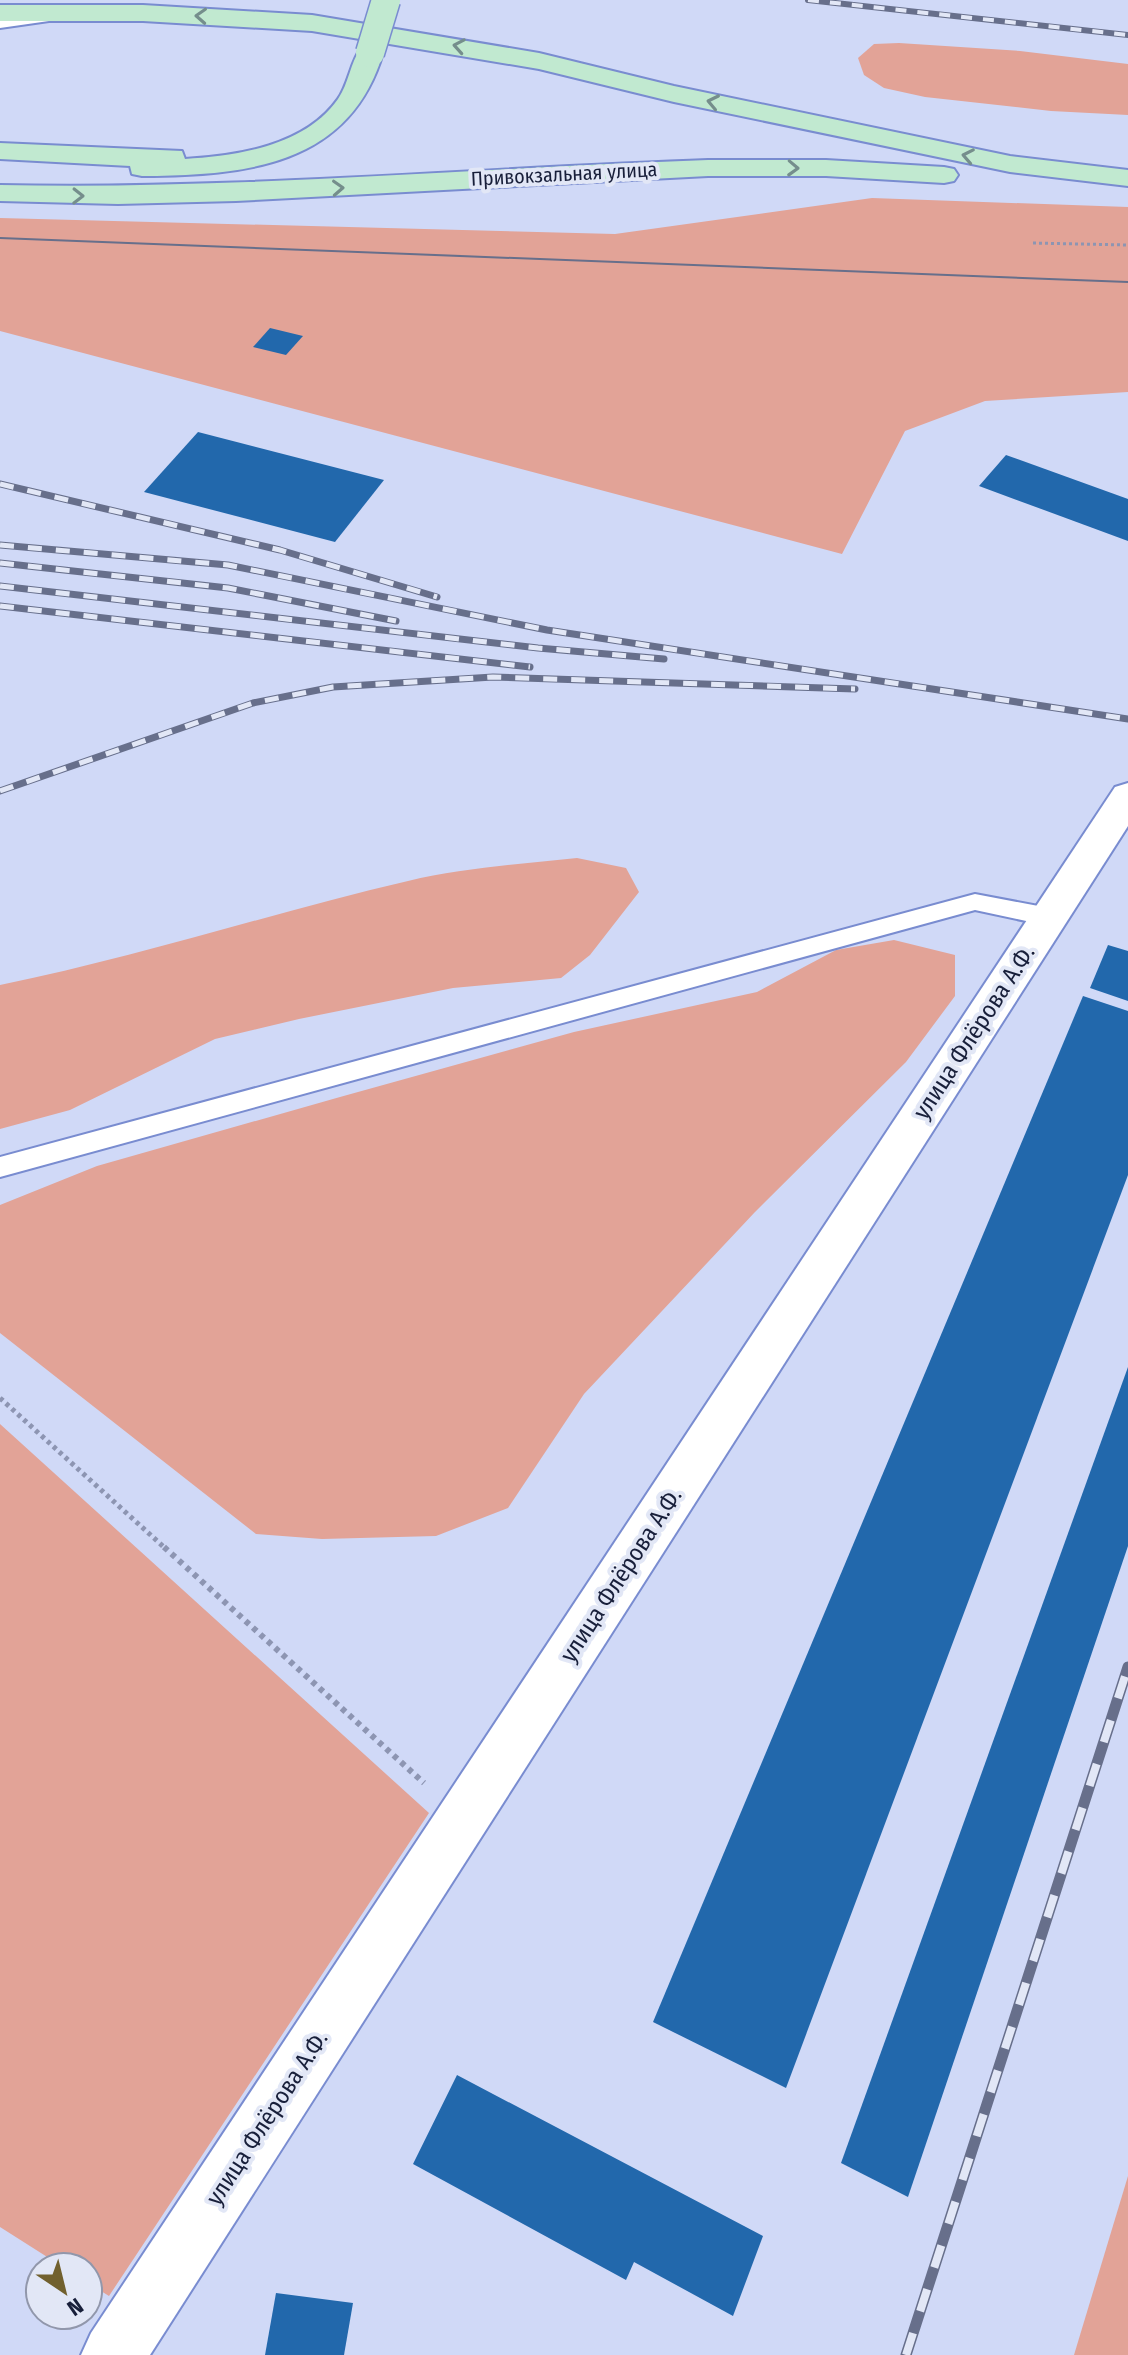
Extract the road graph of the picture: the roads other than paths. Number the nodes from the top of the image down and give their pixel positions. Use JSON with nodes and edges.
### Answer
{"nodes":[{"id":1,"x":368,"y":0,"type":"edge"},
{"id":2,"x":386,"y":0,"type":"edge"},
{"id":3,"x":78,"y":12,"type":"junction"},
{"id":4,"x":0,"y":13,"type":"edge"},
{"id":5,"x":0,"y":24,"type":"edge"},
{"id":6,"x":360,"y":53,"type":"junction"},
{"id":7,"x":0,"y":151,"type":"edge"},
{"id":8,"x":0,"y":163,"type":"edge"},
{"id":9,"x":1128,"y":178,"type":"edge"},
{"id":10,"x":1128,"y":191,"type":"edge"},
{"id":11,"x":0,"y":193,"type":"edge"},
{"id":12,"x":1128,"y":796,"type":"edge"},
{"id":13,"x":1049,"y":917,"type":"junction"},
{"id":14,"x":0,"y":1167,"type":"edge"},
{"id":15,"x":113,"y":2355,"type":"edge"}],
"edges":[{"from":1,"to":6,"type":"main road"},
{"from":2,"to":6,"type":"main road","bridge":true},
{"from":3,"to":4,"type":"main road"},
{"from":3,"to":5,"type":"lane"},
{"from":9,"to":3,"type":"main road","one_way":true},
{"from":6,"to":7,"type":"main road"},
{"from":6,"to":8,"type":"main road"},
{"from":11,"to":10,"type":"main road","name":"Привокзальная улица","one_way":true},
{"from":12,"to":13,"type":"street","name":"улица Флёрова А.Ф."},
{"from":13,"to":14,"type":"lane"},
{"from":13,"to":15,"type":"street","name":"улица Флёрова А.Ф."}]}
